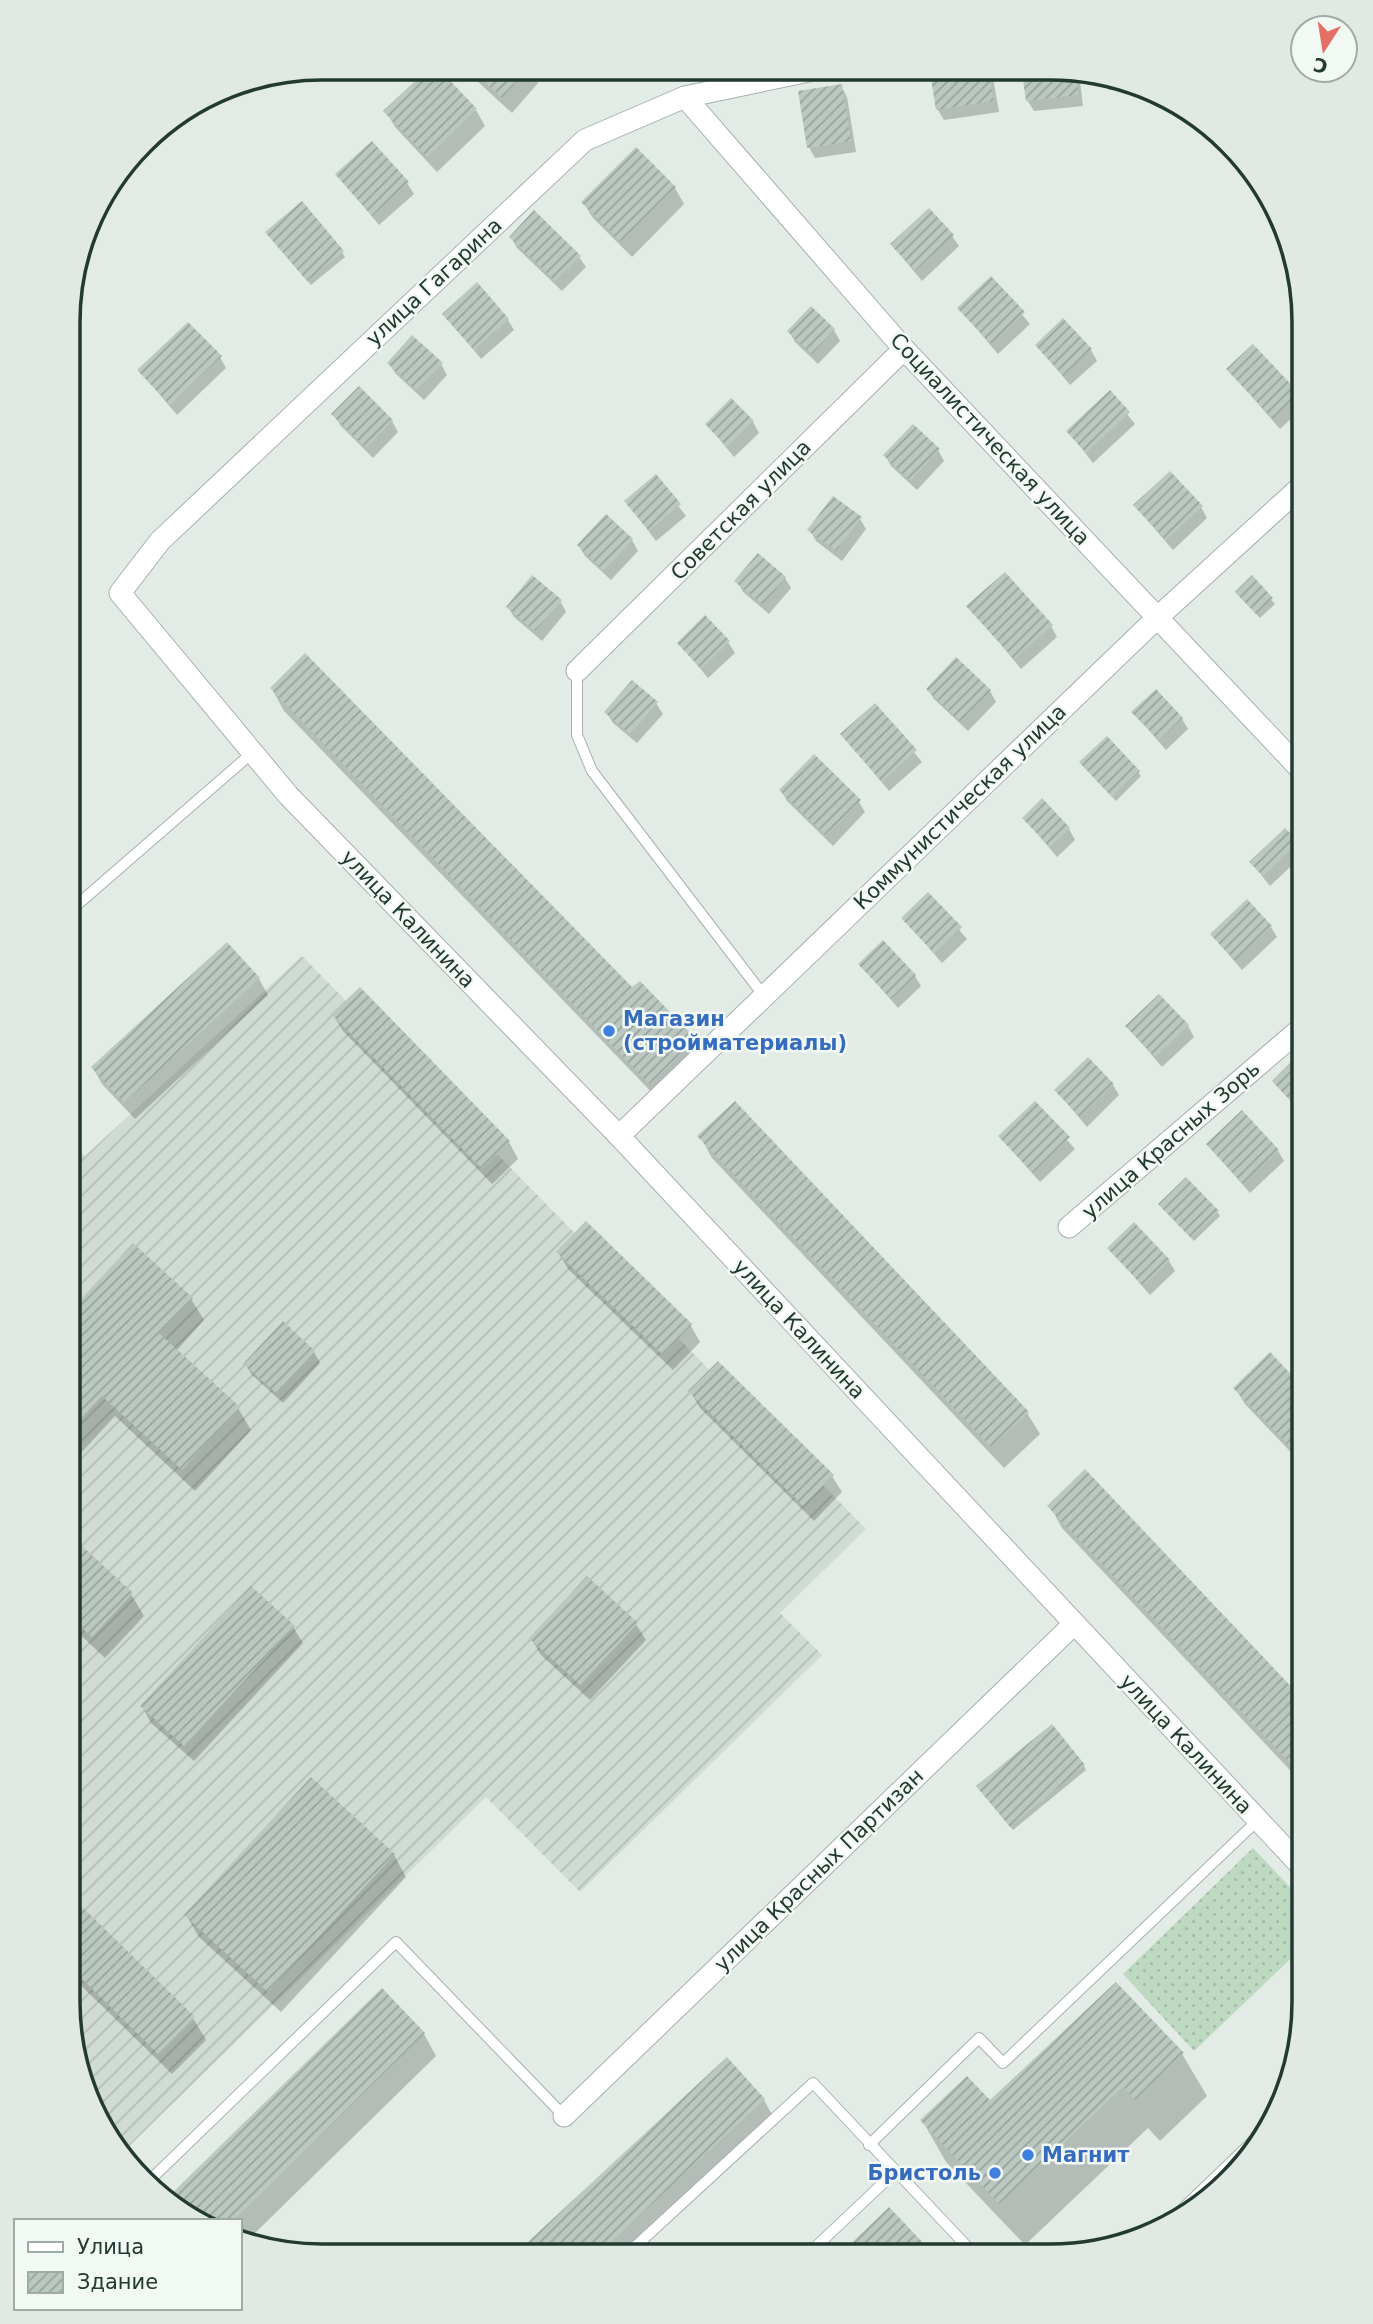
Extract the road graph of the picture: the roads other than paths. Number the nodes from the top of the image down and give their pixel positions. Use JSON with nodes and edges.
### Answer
{"nodes":[{"id":1,"x":764,"y":80,"type":"edge"},
{"id":2,"x":685,"y":97,"type":"junction"},
{"id":3,"x":904,"y":349,"type":"junction"},
{"id":4,"x":1292,"y":495,"type":"edge"},
{"id":5,"x":120,"y":593,"type":"joint"},
{"id":6,"x":1157,"y":617,"type":"junction"},
{"id":7,"x":577,"y":671,"type":"joint"},
{"id":8,"x":252,"y":753,"type":"junction"},
{"id":9,"x":1292,"y":761,"type":"edge"},
{"id":10,"x":80,"y":902,"type":"edge"},
{"id":11,"x":764,"y":996,"type":"junction"},
{"id":12,"x":1292,"y":1035,"type":"edge"},
{"id":13,"x":619,"y":1136,"type":"junction"},
{"id":14,"x":1069,"y":1227,"type":"dead end"},
{"id":15,"x":1074,"y":1624,"type":"junction"},
{"id":16,"x":1257,"y":1821,"type":"junction"},
{"id":17,"x":1292,"y":1857,"type":"edge"},
{"id":18,"x":564,"y":2116,"type":"joint"},
{"id":19,"x":869,"y":2145,"type":"junction"},
{"id":20,"x":895,"y":2172,"type":"junction"},
{"id":21,"x":154,"y":2176,"type":"edge"},
{"id":22,"x":638,"y":2244,"type":"edge"},
{"id":23,"x":819,"y":2244,"type":"edge"},
{"id":24,"x":964,"y":2244,"type":"edge"}],
"edges":[{"from":1,"to":2,"type":"street","name":"улица Гагарина"},
{"from":2,"to":3,"type":"street","name":"Социалистическая улица"},
{"from":2,"to":5,"type":"street","name":"улица Гагарина"},
{"from":3,"to":6,"type":"street","name":"Социалистическая улица"},
{"from":3,"to":7,"type":"street","name":"Советская улица"},
{"from":4,"to":6,"type":"street","name":"Коммунистическая улица"},
{"from":5,"to":8,"type":"street","name":"улица Калинина"},
{"from":6,"to":9,"type":"street","name":"Социалистическая улица"},
{"from":6,"to":11,"type":"street","name":"Коммунистическая улица"},
{"from":7,"to":11,"type":"lane"},
{"from":8,"to":10,"type":"lane"},
{"from":8,"to":13,"type":"street","name":"улица Калинина"},
{"from":11,"to":13,"type":"street","name":"Коммунистическая улица"},
{"from":12,"to":14,"type":"street","name":"улица Красных Зорь"},
{"from":13,"to":15,"type":"street","name":"улица Калинина"},
{"from":15,"to":16,"type":"street","name":"улица Калинина"},
{"from":15,"to":18,"type":"street","name":"улица Красных Партизан"},
{"from":16,"to":17,"type":"street","name":"улица Калинина"},
{"from":16,"to":19,"type":"lane"},
{"from":18,"to":21,"type":"lane"},
{"from":19,"to":20,"type":"lane"},
{"from":19,"to":22,"type":"lane"},
{"from":20,"to":23,"type":"lane"},
{"from":20,"to":24,"type":"lane"}]}
